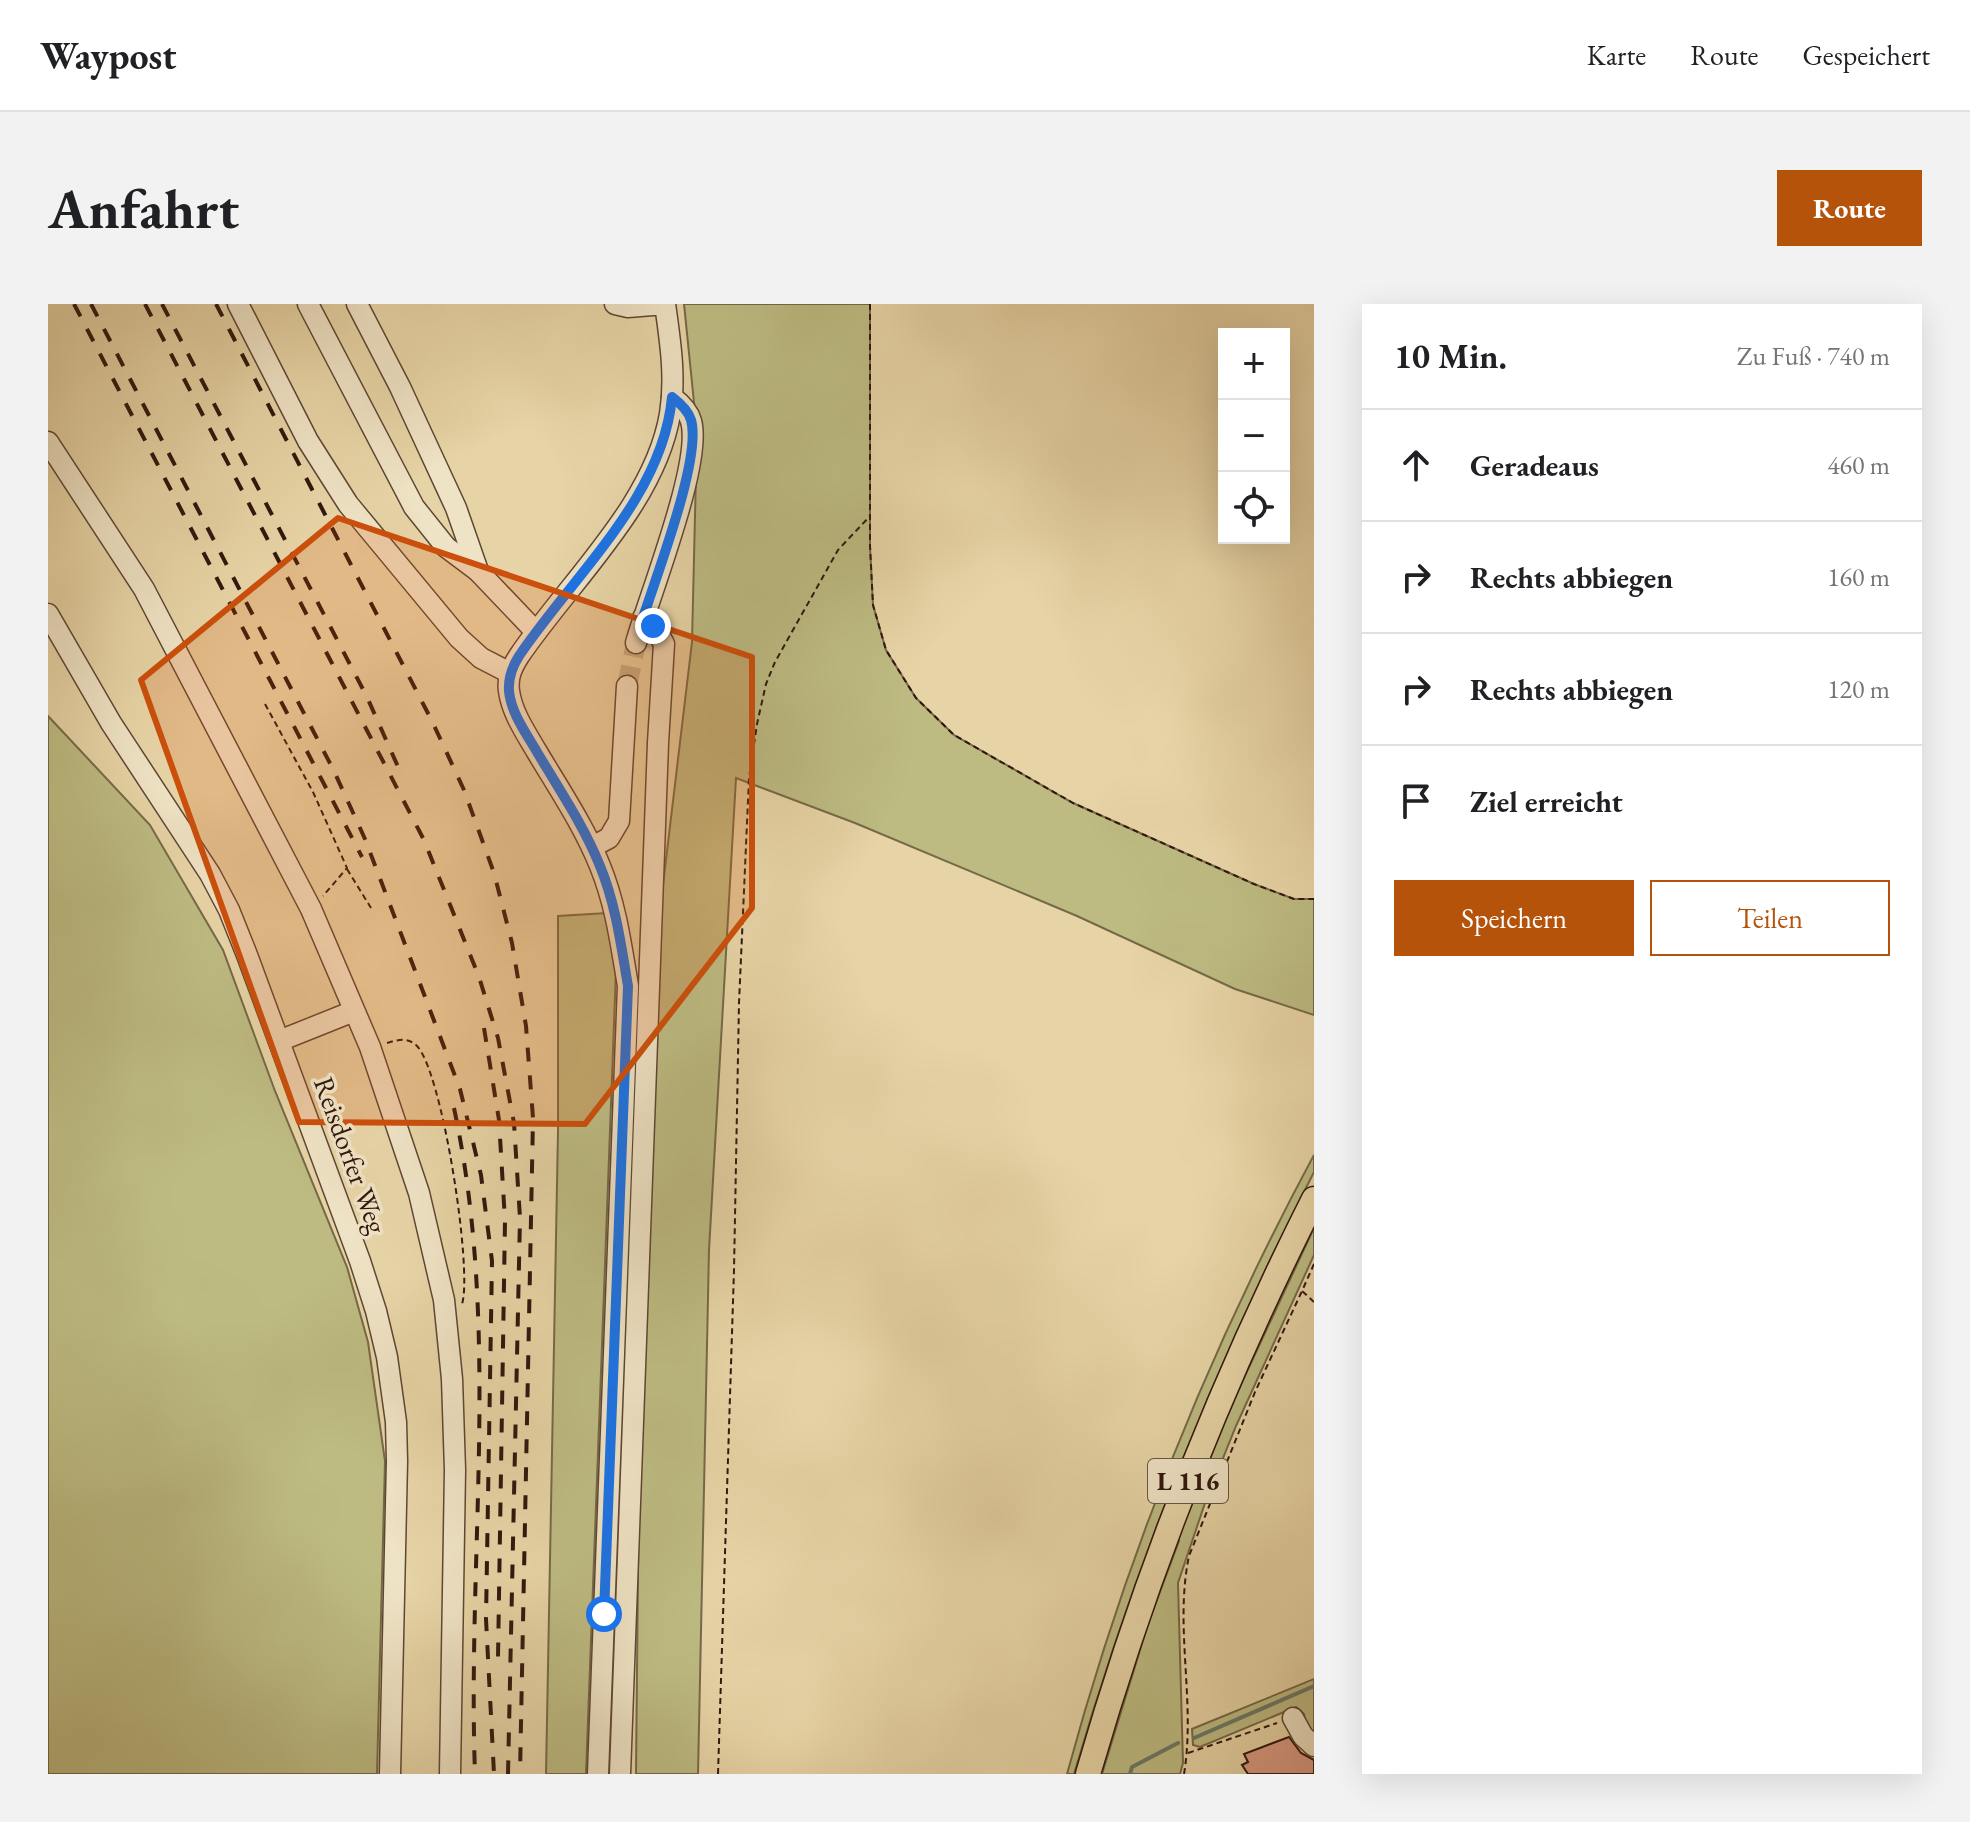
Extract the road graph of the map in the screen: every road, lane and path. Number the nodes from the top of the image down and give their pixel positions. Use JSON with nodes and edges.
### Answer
{"nodes":[{"id":1,"x":238,"y":304,"type":"edge"},
{"id":2,"x":308,"y":304,"type":"edge"},
{"id":3,"x":357,"y":304,"type":"edge"},
{"id":4,"x":615,"y":304,"type":"edge"},
{"id":5,"x":870,"y":304,"type":"edge"},
{"id":6,"x":672,"y":397,"type":"junction"},
{"id":7,"x":48,"y":442,"type":"edge"},
{"id":8,"x":870,"y":516,"type":"junction"},
{"id":9,"x":478,"y":571,"type":"junction"},
{"id":10,"x":48,"y":614,"type":"edge"},
{"id":11,"x":643,"y":618,"type":"junction"},
{"id":12,"x":536,"y":632,"type":"junction"},
{"id":13,"x":636,"y":643,"type":"tunnel mouth"},
{"id":14,"x":510,"y":673,"type":"junction"},
{"id":15,"x":627,"y":686,"type":"tunnel mouth"},
{"id":16,"x":265,"y":704,"type":"dead end"},
{"id":17,"x":592,"y":847,"type":"junction"},
{"id":18,"x":347,"y":868,"type":"junction"},
{"id":19,"x":1314,"y":899,"type":"edge"},
{"id":20,"x":371,"y":908,"type":"dead end"},
{"id":21,"x":311,"y":909,"type":"junction"},
{"id":22,"x":354,"y":1011,"type":"junction"},
{"id":23,"x":279,"y":1041,"type":"junction"},
{"id":24,"x":370,"y":1047,"type":"junction"},
{"id":25,"x":1314,"y":1199,"type":"edge"},
{"id":26,"x":1314,"y":1264,"type":"edge"},
{"id":27,"x":1302,"y":1291,"type":"junction"},
{"id":28,"x":1314,"y":1302,"type":"edge"},
{"id":29,"x":461,"y":1307,"type":"dead end"},
{"id":30,"x":1293,"y":1718,"type":"joint"},
{"id":31,"x":1314,"y":1746,"type":"edge"},
{"id":32,"x":1186,"y":1754,"type":"junction"},
{"id":33,"x":390,"y":1774,"type":"edge"},
{"id":34,"x":450,"y":1774,"type":"edge"},
{"id":35,"x":598,"y":1774,"type":"edge"},
{"id":36,"x":620,"y":1774,"type":"edge"},
{"id":37,"x":718,"y":1774,"type":"edge"},
{"id":38,"x":1088,"y":1774,"type":"edge"},
{"id":39,"x":1184,"y":1774,"type":"edge"}],
"edges":[{"from":1,"to":14,"type":"street"},
{"from":2,"to":9,"type":"street"},
{"from":3,"to":9,"type":"street"},
{"from":4,"to":6,"type":"street"},
{"from":5,"to":8,"type":"path"},
{"from":6,"to":11,"type":"street"},
{"from":6,"to":12,"type":"street"},
{"from":7,"to":21,"type":"street"},
{"from":8,"to":19,"type":"path"},
{"from":8,"to":37,"type":"path"},
{"from":9,"to":12,"type":"street"},
{"from":10,"to":23,"type":"street","name":"Reisdorfer Weg"},
{"from":11,"to":13,"type":"street"},
{"from":11,"to":36,"type":"street"},
{"from":12,"to":14,"type":"street"},
{"from":14,"to":17,"type":"street"},
{"from":15,"to":17,"type":"street"},
{"from":16,"to":18,"type":"path"},
{"from":17,"to":35,"type":"street"},
{"from":18,"to":20,"type":"path"},
{"from":18,"to":21,"type":"path"},
{"from":21,"to":22,"type":"street"},
{"from":22,"to":23,"type":"street"},
{"from":22,"to":24,"type":"street"},
{"from":23,"to":33,"type":"street","name":"Reisdorfer Weg"},
{"from":24,"to":29,"type":"path"},
{"from":24,"to":34,"type":"street"},
{"from":25,"to":38,"type":"main road","number":"L 116"},
{"from":26,"to":27,"type":"path"},
{"from":27,"to":28,"type":"path"},
{"from":27,"to":32,"type":"path"},
{"from":30,"to":31,"type":"street"},
{"from":30,"to":32,"type":"path"},
{"from":32,"to":39,"type":"path"}]}
